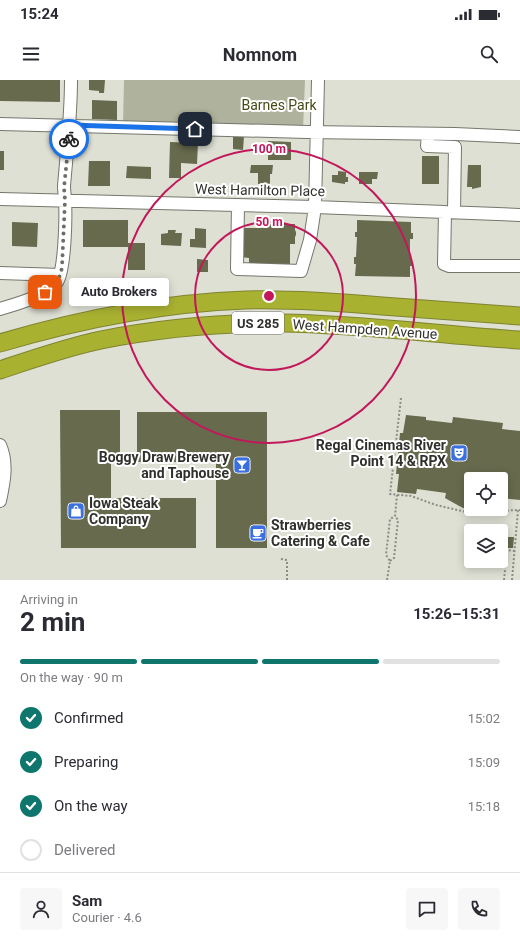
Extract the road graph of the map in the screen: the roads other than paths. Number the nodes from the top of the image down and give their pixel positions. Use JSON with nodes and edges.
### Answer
{"nodes":[{"id":1,"x":72,"y":80,"type":"edge"},
{"id":2,"x":318,"y":80,"type":"edge"},
{"id":3,"x":0,"y":124,"type":"edge"},
{"id":4,"x":70,"y":125,"type":"junction"},
{"id":5,"x":317,"y":132,"type":"junction"},
{"id":6,"x":428,"y":134,"type":"junction"},
{"id":7,"x":520,"y":137,"type":"edge"},
{"id":8,"x":0,"y":198,"type":"edge"},
{"id":9,"x":65,"y":200,"type":"junction"},
{"id":10,"x":238,"y":205,"type":"junction"},
{"id":11,"x":315,"y":207,"type":"junction"},
{"id":12,"x":449,"y":212,"type":"junction"},
{"id":13,"x":520,"y":215,"type":"edge"},
{"id":14,"x":520,"y":266,"type":"edge"},
{"id":15,"x":0,"y":274,"type":"edge"},
{"id":16,"x":60,"y":275,"type":"junction"},
{"id":17,"x":0,"y":309,"type":"edge"},
{"id":18,"x":520,"y":316,"type":"edge"},
{"id":19,"x":520,"y":340,"type":"edge"},
{"id":20,"x":0,"y":343,"type":"edge"},
{"id":21,"x":0,"y":370,"type":"edge"},
{"id":22,"x":0,"y":445,"type":"edge"},
{"id":23,"x":2,"y":456,"type":"edge"},
{"id":24,"x":0,"y":501,"type":"edge"}],
"edges":[{"from":1,"to":4,"type":"street"},
{"from":2,"to":5,"type":"street"},
{"from":3,"to":4,"type":"street"},
{"from":4,"to":5,"type":"street"},
{"from":4,"to":9,"type":"street"},
{"from":5,"to":6,"type":"street"},
{"from":5,"to":11,"type":"street"},
{"from":6,"to":7,"type":"street"},
{"from":6,"to":12,"type":"street"},
{"from":8,"to":9,"type":"street","name":"West Hamilton Place"},
{"from":9,"to":10,"type":"street","name":"West Hamilton Place"},
{"from":9,"to":16,"type":"street"},
{"from":10,"to":11,"type":"street","name":"West Hamilton Place"},
{"from":10,"to":11,"type":"street"},
{"from":11,"to":12,"type":"street","name":"West Hamilton Place"},
{"from":12,"to":13,"type":"street","name":"West Hamilton Place"},
{"from":12,"to":14,"type":"street"},
{"from":15,"to":16,"type":"street"},
{"from":16,"to":17,"type":"street"},
{"from":18,"to":20,"type":"highway","name":"West Hampden Avenue","number":"US 285"},
{"from":19,"to":21,"type":"highway","name":"West Hampden Avenue","number":"US 285"},
{"from":22,"to":23,"type":"street"},
{"from":23,"to":24,"type":"street"}]}
